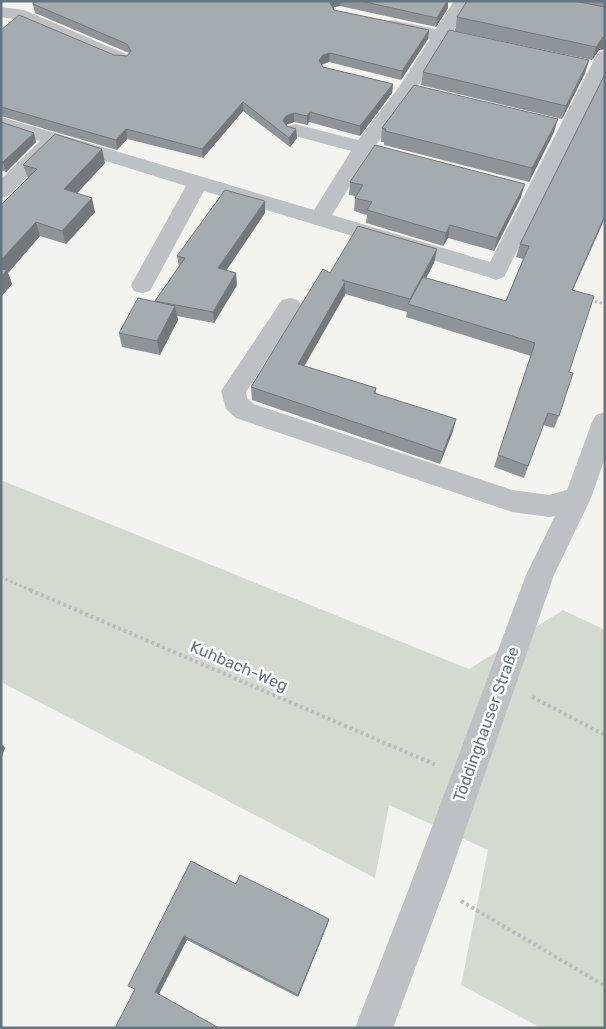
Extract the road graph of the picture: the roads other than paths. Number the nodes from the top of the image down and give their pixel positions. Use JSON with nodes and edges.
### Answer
{"nodes":[{"id":1,"x":463,"y":1,"type":"edge"},
{"id":2,"x":1,"y":12,"type":"edge"},
{"id":3,"x":377,"y":22,"type":"edge"},
{"id":4,"x":442,"y":36,"type":"junction"},
{"id":5,"x":497,"y":48,"type":"edge"},
{"id":6,"x":122,"y":58,"type":"edge"},
{"id":7,"x":595,"y":64,"type":"edge"},
{"id":8,"x":387,"y":84,"type":"edge"},
{"id":9,"x":406,"y":89,"type":"junction"},
{"id":10,"x":426,"y":94,"type":"edge"},
{"id":11,"x":1,"y":123,"type":"edge"},
{"id":12,"x":295,"y":130,"type":"edge"},
{"id":13,"x":54,"y":139,"type":"junction"},
{"id":14,"x":363,"y":148,"type":"junction"},
{"id":15,"x":402,"y":157,"type":"edge"},
{"id":16,"x":198,"y":183,"type":"junction"},
{"id":17,"x":1,"y":191,"type":"edge"},
{"id":18,"x":319,"y":220,"type":"junction"},
{"id":19,"x":142,"y":285,"type":"dead end"},
{"id":20,"x":290,"y":306,"type":"dead end"},
{"id":21,"x":605,"y":422,"type":"edge"},
{"id":22,"x":577,"y":498,"type":"junction"},
{"id":23,"x":374,"y":1028,"type":"edge"}],
"edges":[{"from":1,"to":4,"type":"street"},
{"from":2,"to":6,"type":"street"},
{"from":3,"to":4,"type":"street"},
{"from":4,"to":5,"type":"street"},
{"from":4,"to":9,"type":"street"},
{"from":7,"to":18,"type":"street"},
{"from":8,"to":9,"type":"street"},
{"from":9,"to":10,"type":"street"},
{"from":9,"to":14,"type":"street"},
{"from":11,"to":13,"type":"street"},
{"from":12,"to":14,"type":"street"},
{"from":13,"to":16,"type":"street"},
{"from":13,"to":17,"type":"street"},
{"from":14,"to":15,"type":"street"},
{"from":14,"to":18,"type":"street"},
{"from":16,"to":18,"type":"street"},
{"from":16,"to":19,"type":"street"},
{"from":20,"to":22,"type":"street"},
{"from":21,"to":22,"type":"street","name":"Töddinghauser Straße"},
{"from":22,"to":23,"type":"street","name":"Töddinghauser Straße"}]}
